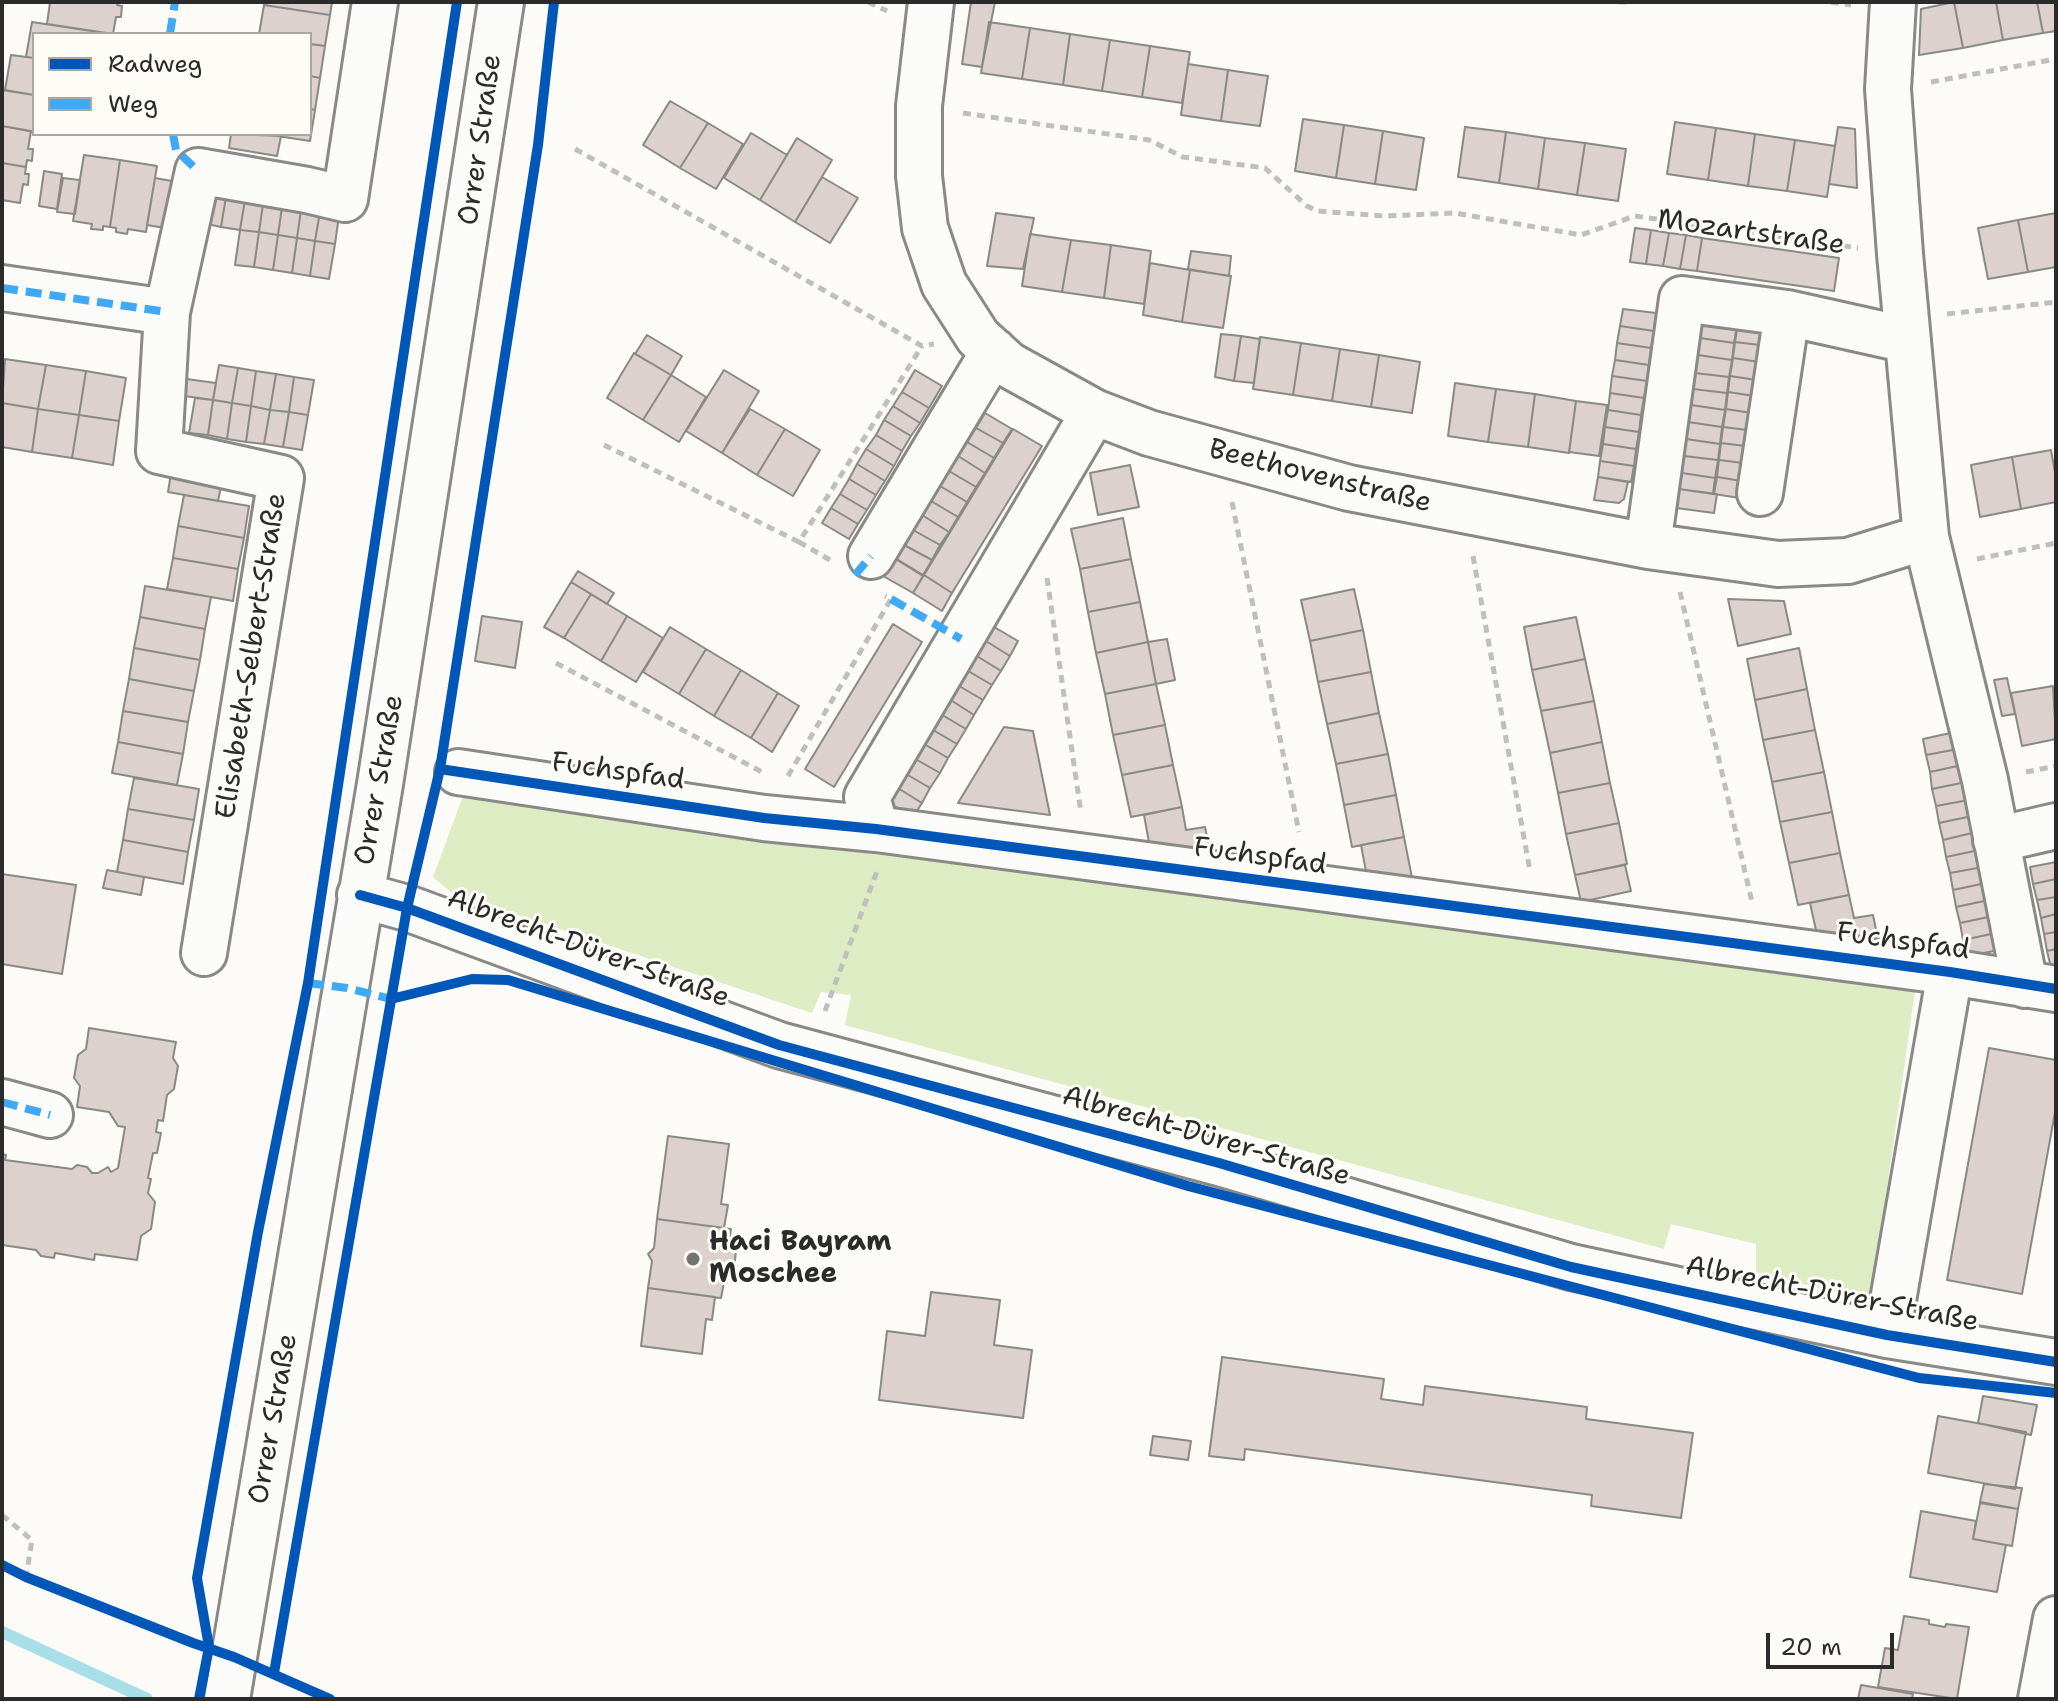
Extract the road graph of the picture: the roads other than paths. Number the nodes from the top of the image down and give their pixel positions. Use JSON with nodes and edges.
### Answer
{"nodes":[{"id":1,"x":375,"y":2,"type":"edge"},
{"id":2,"x":501,"y":2,"type":"edge"},
{"id":3,"x":931,"y":2,"type":"edge"},
{"id":4,"x":1893,"y":2,"type":"edge"},
{"id":5,"x":2,"y":288,"type":"edge"},
{"id":6,"x":167,"y":312,"type":"junction"},
{"id":7,"x":1787,"y":313,"type":"junction"},
{"id":8,"x":1907,"y":329,"type":"junction"},
{"id":9,"x":986,"y":344,"type":"junction"},
{"id":10,"x":1094,"y":412,"type":"junction"},
{"id":11,"x":1760,"y":493,"type":"dead end"},
{"id":12,"x":1659,"y":547,"type":"junction"},
{"id":13,"x":1930,"y":553,"type":"junction"},
{"id":14,"x":871,"y":556,"type":"dead end"},
{"id":15,"x":458,"y":772,"type":"dead end"},
{"id":16,"x":2056,"y":826,"type":"edge"},
{"id":17,"x":884,"y":831,"type":"junction"},
{"id":18,"x":1996,"y":840,"type":"junction"},
{"id":19,"x":360,"y":895,"type":"junction"},
{"id":20,"x":204,"y":953,"type":"dead end"},
{"id":21,"x":1950,"y":972,"type":"junction"},
{"id":22,"x":2040,"y":987,"type":"edge"},
{"id":23,"x":2,"y":1102,"type":"edge"},
{"id":24,"x":50,"y":1115,"type":"dead end"},
{"id":25,"x":1887,"y":1335,"type":"junction"},
{"id":26,"x":2056,"y":1362,"type":"edge"},
{"id":27,"x":2056,"y":1619,"type":"edge"},
{"id":28,"x":229,"y":1691,"type":"edge"},
{"id":29,"x":2041,"y":1699,"type":"edge"}],
"edges":[{"from":1,"to":6,"type":"street","name":"Elisabeth-Selbert-Straße"},
{"from":2,"to":19,"type":"street","name":"Orrer Straße"},
{"from":3,"to":9,"type":"street","name":"Beethovenstraße"},
{"from":4,"to":8,"type":"street"},
{"from":5,"to":6,"type":"street"},
{"from":6,"to":20,"type":"street","name":"Elisabeth-Selbert-Straße"},
{"from":7,"to":8,"type":"street"},
{"from":7,"to":11,"type":"street"},
{"from":7,"to":12,"type":"street"},
{"from":8,"to":13,"type":"street"},
{"from":9,"to":10,"type":"street","name":"Beethovenstraße"},
{"from":9,"to":14,"type":"street"},
{"from":10,"to":12,"type":"street","name":"Beethovenstraße"},
{"from":10,"to":17,"type":"street"},
{"from":12,"to":13,"type":"street","name":"Beethovenstraße"},
{"from":13,"to":18,"type":"street"},
{"from":15,"to":17,"type":"street","name":"Fuchspfad"},
{"from":16,"to":18,"type":"street"},
{"from":17,"to":21,"type":"street","name":"Fuchspfad"},
{"from":18,"to":22,"type":"street"},
{"from":19,"to":25,"type":"street","name":"Albrecht-Dürer-Straße"},
{"from":19,"to":28,"type":"street","name":"Orrer Straße"},
{"from":21,"to":22,"type":"street","name":"Fuchspfad"},
{"from":21,"to":25,"type":"street","name":"Fuchspfad"},
{"from":23,"to":24,"type":"street"},
{"from":25,"to":26,"type":"street","name":"Albrecht-Dürer-Straße"},
{"from":27,"to":29,"type":"street"}]}
